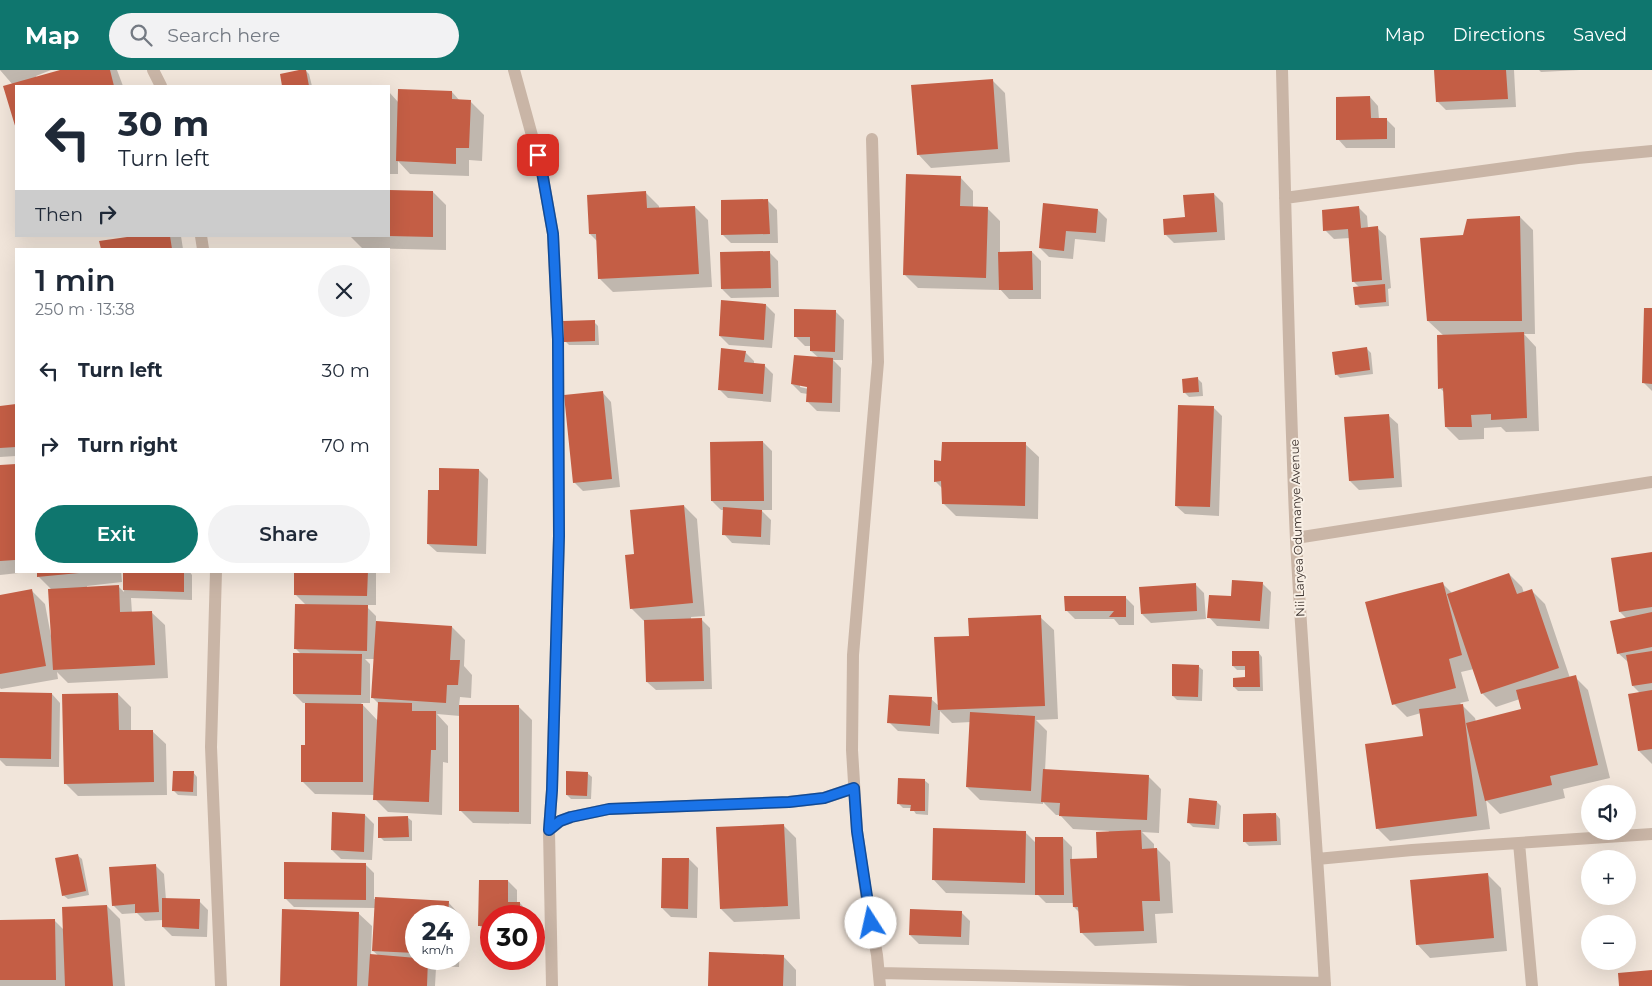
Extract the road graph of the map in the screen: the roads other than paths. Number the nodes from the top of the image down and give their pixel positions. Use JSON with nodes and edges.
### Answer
{"nodes":[{"id":1,"x":153,"y":70,"type":"edge"},
{"id":2,"x":514,"y":70,"type":"edge"},
{"id":3,"x":1282,"y":70,"type":"edge"},
{"id":4,"x":160,"y":85,"type":"edge"},
{"id":5,"x":872,"y":139,"type":"dead end"},
{"id":6,"x":1652,"y":151,"type":"edge"},
{"id":7,"x":1285,"y":198,"type":"junction"},
{"id":8,"x":1652,"y":482,"type":"edge"},
{"id":9,"x":1296,"y":538,"type":"junction"},
{"id":10,"x":216,"y":573,"type":"edge"},
{"id":11,"x":854,"y":788,"type":"junction"},
{"id":12,"x":549,"y":830,"type":"junction"},
{"id":13,"x":1652,"y":834,"type":"edge"},
{"id":14,"x":1519,"y":843,"type":"junction"},
{"id":15,"x":1317,"y":859,"type":"junction"},
{"id":16,"x":880,"y":979,"type":"edge"},
{"id":17,"x":1325,"y":985,"type":"edge"},
{"id":18,"x":221,"y":986,"type":"edge"},
{"id":19,"x":552,"y":986,"type":"edge"},
{"id":20,"x":1532,"y":986,"type":"edge"}],
"edges":[{"from":1,"to":4,"type":"street"},
{"from":2,"to":12,"type":"street"},
{"from":3,"to":7,"type":"street","name":"Nii Laryea Odumanye Avenue"},
{"from":5,"to":11,"type":"street"},
{"from":6,"to":7,"type":"street"},
{"from":7,"to":9,"type":"street","name":"Nii Laryea Odumanye Avenue"},
{"from":8,"to":9,"type":"street"},
{"from":9,"to":15,"type":"street","name":"Nii Laryea Odumanye Avenue"},
{"from":10,"to":18,"type":"street"},
{"from":11,"to":12,"type":"street"},
{"from":11,"to":16,"type":"street"},
{"from":12,"to":19,"type":"street"},
{"from":13,"to":14,"type":"street"},
{"from":14,"to":15,"type":"street"},
{"from":14,"to":20,"type":"street"},
{"from":15,"to":17,"type":"street","name":"Nii Laryea Odumanye Avenue"},
{"from":16,"to":17,"type":"street"}]}
